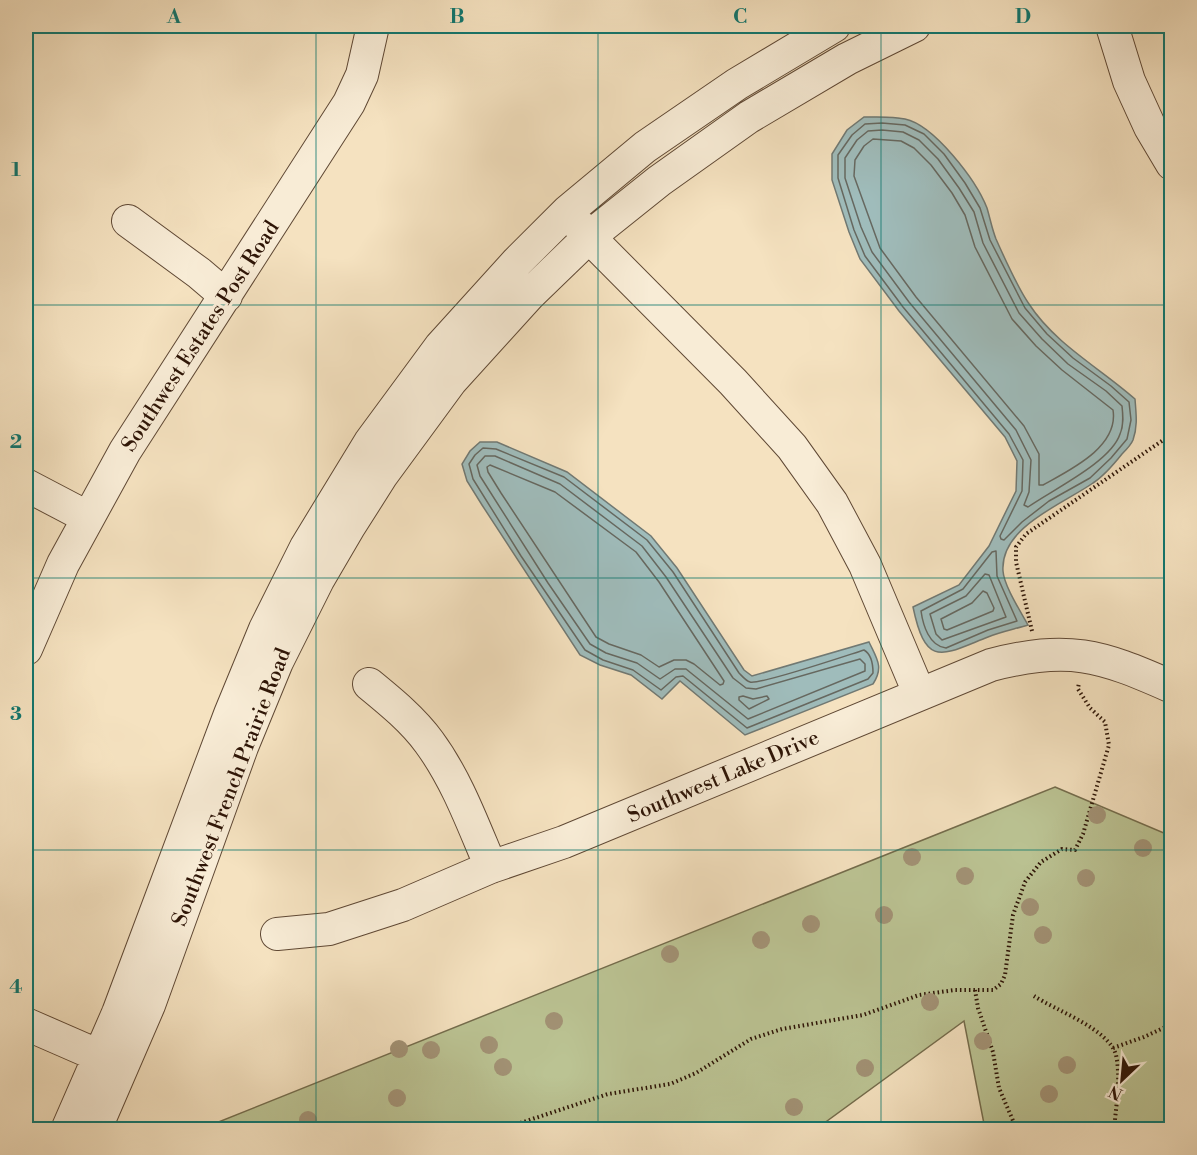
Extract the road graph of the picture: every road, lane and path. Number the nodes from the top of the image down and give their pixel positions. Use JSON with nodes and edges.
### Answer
{"nodes":[{"id":1,"x":373,"y":26,"type":"edge"},
{"id":2,"x":834,"y":26,"type":"edge"},
{"id":3,"x":914,"y":26,"type":"edge"},
{"id":4,"x":1112,"y":26,"type":"edge"},
{"id":5,"x":1172,"y":164,"type":"edge"},
{"id":6,"x":568,"y":211,"type":"junction"},
{"id":7,"x":128,"y":221,"type":"dead end"},
{"id":8,"x":589,"y":237,"type":"junction"},
{"id":9,"x":226,"y":296,"type":"junction"},
{"id":10,"x":1172,"y":434,"type":"edge"},
{"id":11,"x":26,"y":485,"type":"edge"},
{"id":12,"x":87,"y":518,"type":"junction"},
{"id":13,"x":26,"y":649,"type":"edge"},
{"id":14,"x":1038,"y":655,"type":"junction"},
{"id":15,"x":1080,"y":680,"type":"dead end"},
{"id":16,"x":1171,"y":683,"type":"edge"},
{"id":17,"x":369,"y":684,"type":"dead end"},
{"id":18,"x":919,"y":693,"type":"junction"},
{"id":19,"x":491,"y":867,"type":"junction"},
{"id":20,"x":277,"y":934,"type":"dead end"},
{"id":21,"x":975,"y":990,"type":"junction"},
{"id":22,"x":1034,"y":996,"type":"dead end"},
{"id":23,"x":26,"y":1024,"type":"edge"},
{"id":24,"x":1172,"y":1024,"type":"edge"},
{"id":25,"x":1113,"y":1048,"type":"junction"},
{"id":26,"x":112,"y":1061,"type":"junction"},
{"id":27,"x":67,"y":1130,"type":"edge"},
{"id":28,"x":95,"y":1130,"type":"edge"},
{"id":29,"x":499,"y":1130,"type":"edge"},
{"id":30,"x":1017,"y":1130,"type":"edge"},
{"id":31,"x":1114,"y":1130,"type":"edge"}],
"edges":[{"from":1,"to":9,"type":"street","name":"Southwest Estates Post Road"},
{"from":2,"to":6,"type":"street","name":"Southwest French Prairie Road"},
{"from":3,"to":8,"type":"street","name":"Southwest French Prairie Road"},
{"from":4,"to":5,"type":"street"},
{"from":6,"to":8,"type":"street"},
{"from":6,"to":26,"type":"street","name":"Southwest French Prairie Road"},
{"from":7,"to":9,"type":"street"},
{"from":8,"to":18,"type":"street"},
{"from":8,"to":26,"type":"street","name":"Southwest French Prairie Road"},
{"from":9,"to":12,"type":"street","name":"Southwest Estates Post Road"},
{"from":10,"to":14,"type":"path"},
{"from":11,"to":12,"type":"street"},
{"from":12,"to":13,"type":"street","name":"Southwest Estates Post Road"},
{"from":14,"to":16,"type":"street","name":"Southwest Lake Drive"},
{"from":14,"to":18,"type":"street","name":"Southwest Lake Drive"},
{"from":15,"to":21,"type":"path"},
{"from":17,"to":19,"type":"street"},
{"from":18,"to":19,"type":"street","name":"Southwest Lake Drive"},
{"from":19,"to":20,"type":"street","name":"Southwest Lake Drive"},
{"from":21,"to":29,"type":"path"},
{"from":21,"to":30,"type":"path"},
{"from":22,"to":25,"type":"path"},
{"from":23,"to":26,"type":"street"},
{"from":24,"to":25,"type":"path"},
{"from":25,"to":31,"type":"path"},
{"from":26,"to":27,"type":"street","name":"Southwest French Prairie Road"},
{"from":26,"to":28,"type":"street","name":"Southwest French Prairie Road"}]}
